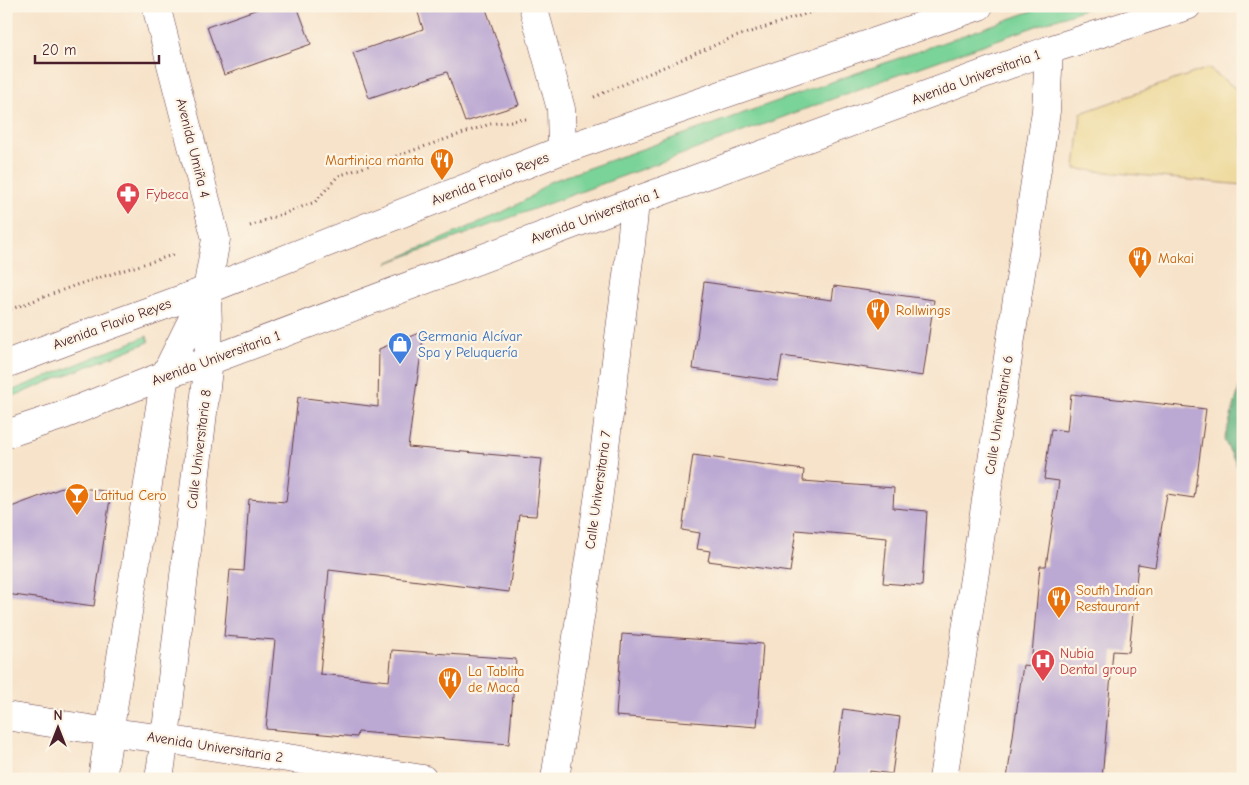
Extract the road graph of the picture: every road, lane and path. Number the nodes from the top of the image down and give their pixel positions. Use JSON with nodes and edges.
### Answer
{"nodes":[{"id":1,"x":156,"y":6,"type":"edge"},
{"id":2,"x":533,"y":6,"type":"edge"},
{"id":3,"x":830,"y":6,"type":"edge"},
{"id":4,"x":978,"y":6,"type":"edge"},
{"id":5,"x":1187,"y":6,"type":"edge"},
{"id":6,"x":944,"y":12,"type":"edge"},
{"id":7,"x":1049,"y":50,"type":"junction"},
{"id":8,"x":590,"y":98,"type":"dead end"},
{"id":9,"x":534,"y":118,"type":"dead end"},
{"id":10,"x":562,"y":150,"type":"junction"},
{"id":11,"x":636,"y":201,"type":"junction"},
{"id":12,"x":247,"y":227,"type":"dead end"},
{"id":13,"x":183,"y":252,"type":"dead end"},
{"id":14,"x":207,"y":290,"type":"junction"},
{"id":15,"x":6,"y":311,"type":"edge"},
{"id":16,"x":209,"y":361,"type":"junction"},
{"id":17,"x":6,"y":364,"type":"edge"},
{"id":18,"x":165,"y":376,"type":"junction"},
{"id":19,"x":6,"y":434,"type":"edge"},
{"id":20,"x":6,"y":716,"type":"edge"},
{"id":21,"x":109,"y":732,"type":"junction"},
{"id":22,"x":165,"y":739,"type":"junction"},
{"id":23,"x":102,"y":779,"type":"edge"},
{"id":24,"x":158,"y":779,"type":"edge"},
{"id":25,"x":423,"y":779,"type":"edge"},
{"id":26,"x":555,"y":779,"type":"edge"},
{"id":27,"x":943,"y":779,"type":"edge"}],
"edges":[{"from":1,"to":14,"type":"street","name":"Avenida Umiña 4"},
{"from":2,"to":10,"type":"street"},
{"from":3,"to":8,"type":"path"},
{"from":4,"to":6,"type":"street","name":"Avenida Flavio Reyes"},
{"from":5,"to":7,"type":"street","name":"Avenida Universitaria 1"},
{"from":6,"to":10,"type":"street","name":"Avenida Flavio Reyes"},
{"from":7,"to":11,"type":"street","name":"Avenida Universitaria 1"},
{"from":7,"to":27,"type":"street","name":"Calle Universitaria 6"},
{"from":9,"to":12,"type":"path"},
{"from":10,"to":14,"type":"street","name":"Avenida Flavio Reyes"},
{"from":11,"to":16,"type":"street","name":"Avenida Universitaria 1"},
{"from":11,"to":26,"type":"street","name":"Calle Universitaria 7"},
{"from":13,"to":15,"type":"path"},
{"from":14,"to":16,"type":"street","name":"Calle Universitaria 8"},
{"from":14,"to":17,"type":"street","name":"Avenida Flavio Reyes"},
{"from":14,"to":18,"type":"street"},
{"from":16,"to":18,"type":"street","name":"Avenida Universitaria 1"},
{"from":16,"to":22,"type":"street","name":"Calle Universitaria 8"},
{"from":18,"to":19,"type":"street","name":"Avenida Universitaria 1"},
{"from":18,"to":21,"type":"street"},
{"from":20,"to":21,"type":"street","name":"Avenida Universitaria 2"},
{"from":21,"to":22,"type":"street","name":"Avenida Universitaria 2"},
{"from":21,"to":23,"type":"street"},
{"from":22,"to":24,"type":"street","name":"Calle Universitaria 8"},
{"from":22,"to":25,"type":"street","name":"Avenida Universitaria 2"}]}
